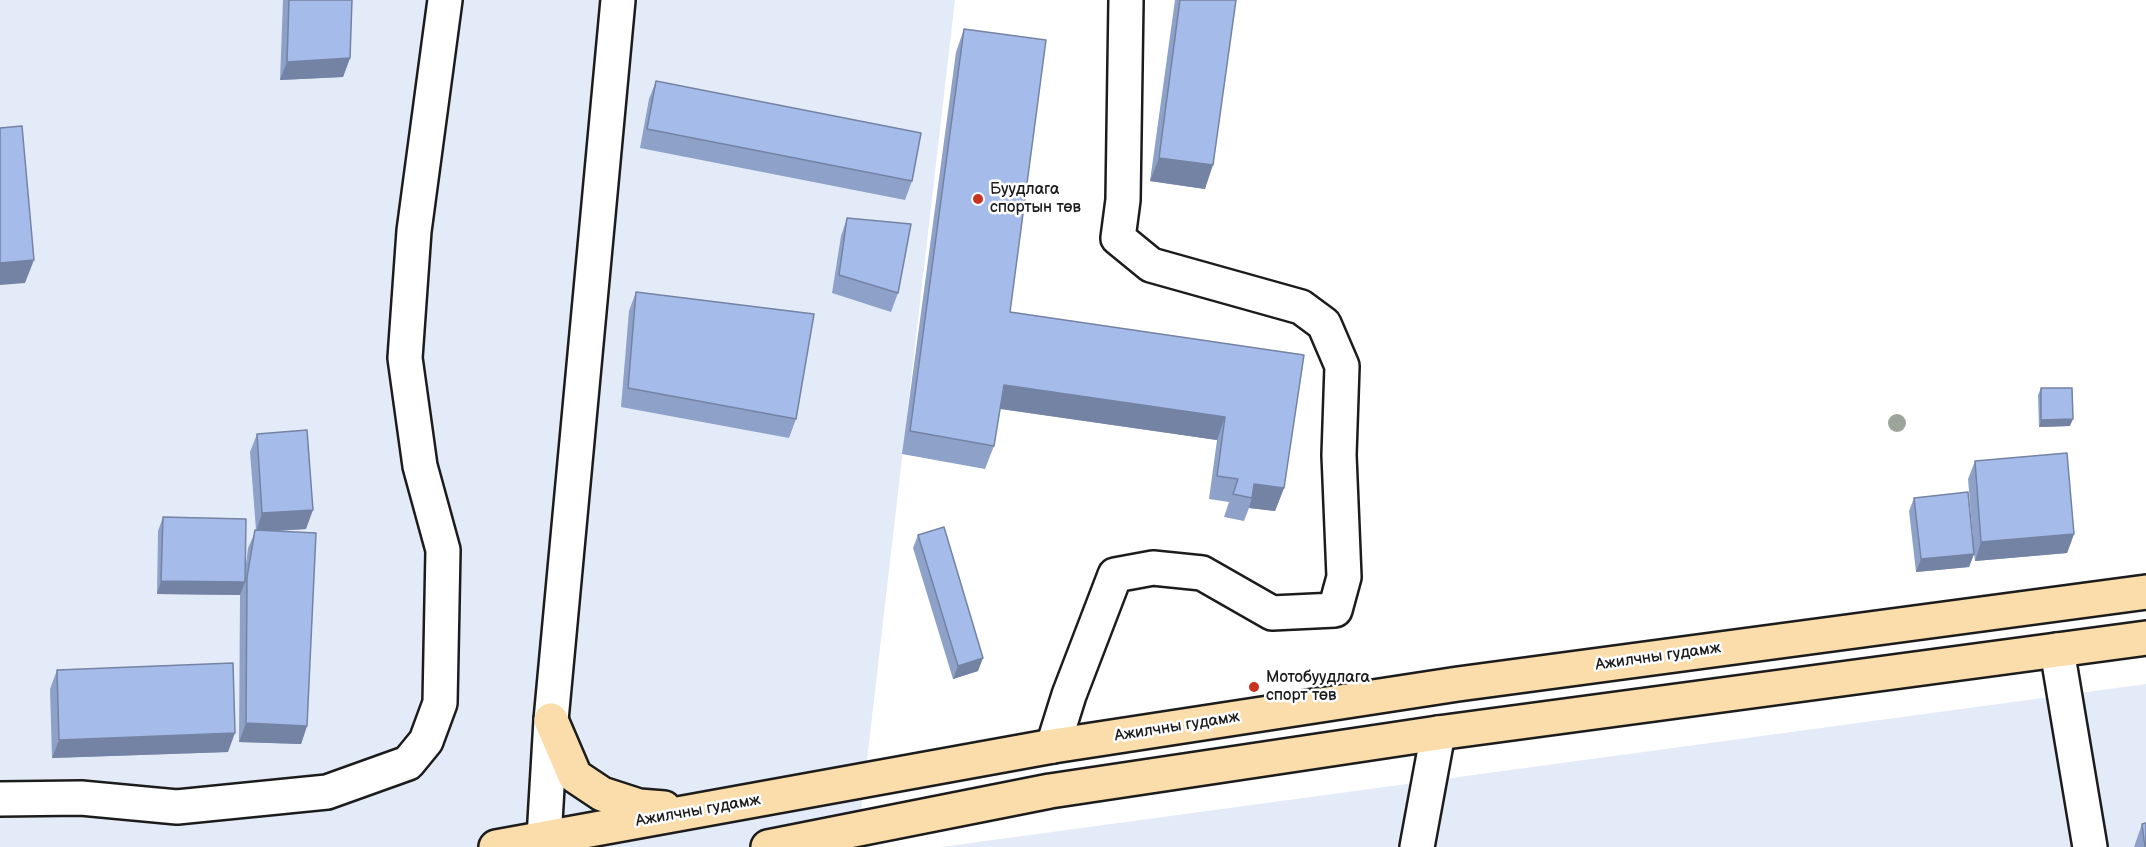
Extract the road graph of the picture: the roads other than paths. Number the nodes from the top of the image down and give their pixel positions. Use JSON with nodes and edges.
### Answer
{"nodes":[{"id":1,"x":445,"y":0,"type":"edge"},
{"id":2,"x":618,"y":0,"type":"edge"},
{"id":3,"x":1126,"y":0,"type":"edge"},
{"id":4,"x":2145,"y":591,"type":"edge"},
{"id":5,"x":2146,"y":638,"type":"edge"},
{"id":6,"x":2057,"y":650,"type":"junction"},
{"id":7,"x":550,"y":720,"type":"junction"},
{"id":8,"x":1438,"y":733,"type":"junction"},
{"id":9,"x":1053,"y":746,"type":"junction"},
{"id":10,"x":0,"y":799,"type":"edge"},
{"id":11,"x":702,"y":810,"type":"junction"},
{"id":12,"x":544,"y":838,"type":"junction"},
{"id":13,"x":496,"y":847,"type":"edge"},
{"id":14,"x":768,"y":847,"type":"edge"},
{"id":15,"x":1417,"y":847,"type":"edge"},
{"id":16,"x":2090,"y":847,"type":"edge"}],
"edges":[{"from":1,"to":10,"type":"street"},
{"from":2,"to":7,"type":"street"},
{"from":3,"to":9,"type":"street"},
{"from":4,"to":9,"type":"main road","name":"Ажилчны гудамж"},
{"from":5,"to":6,"type":"main road"},
{"from":6,"to":8,"type":"main road"},
{"from":6,"to":16,"type":"street"},
{"from":7,"to":11,"type":"main road"},
{"from":7,"to":12,"type":"street"},
{"from":8,"to":14,"type":"main road"},
{"from":8,"to":15,"type":"street"},
{"from":9,"to":11,"type":"main road","name":"Ажилчны гудамж"},
{"from":11,"to":12,"type":"main road","name":"Ажилчны гудамж"},
{"from":12,"to":13,"type":"main road","name":"Ажилчны гудамж"}]}
